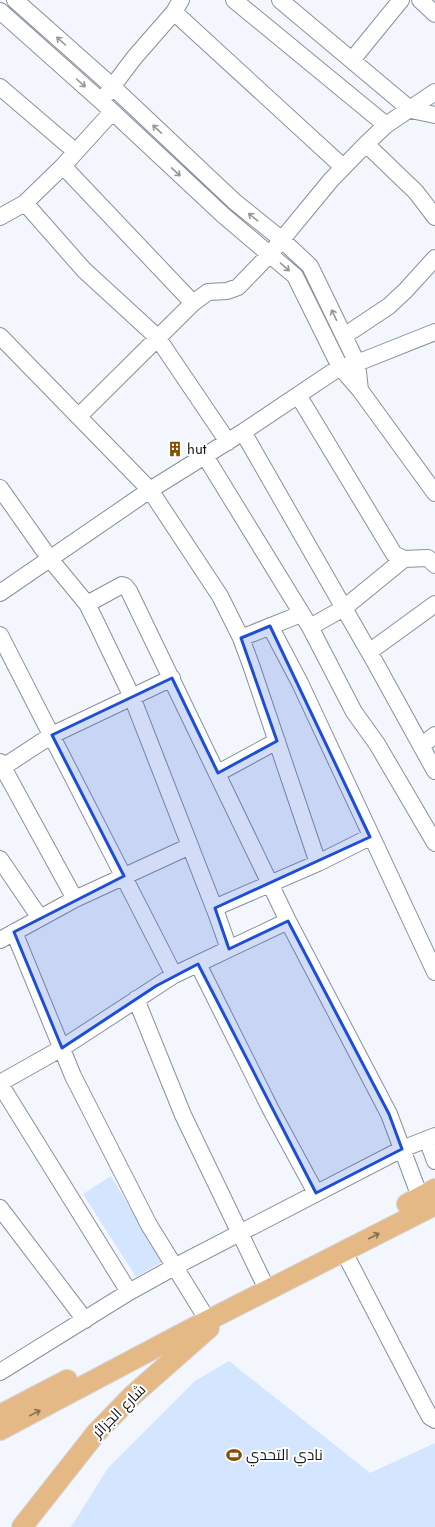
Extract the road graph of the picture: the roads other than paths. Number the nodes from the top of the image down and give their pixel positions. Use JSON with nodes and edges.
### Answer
{"nodes":[{"id":1,"x":15,"y":0,"type":"edge"},
{"id":2,"x":234,"y":0,"type":"edge"},
{"id":3,"x":401,"y":0,"type":"edge"},
{"id":4,"x":420,"y":0,"type":"edge"},
{"id":5,"x":285,"y":2,"type":"edge"},
{"id":6,"x":178,"y":6,"type":"edge"},
{"id":7,"x":0,"y":11,"type":"edge"},
{"id":8,"x":435,"y":14,"type":"edge"},
{"id":9,"x":352,"y":60,"type":"junction"},
{"id":10,"x":0,"y":87,"type":"edge"},
{"id":11,"x":113,"y":87,"type":"junction"},
{"id":12,"x":435,"y":92,"type":"edge"},
{"id":13,"x":107,"y":107,"type":"junction"},
{"id":14,"x":410,"y":110,"type":"junction"},
{"id":15,"x":435,"y":115,"type":"edge"},
{"id":16,"x":386,"y":125,"type":"junction"},
{"id":17,"x":366,"y":144,"type":"junction"},
{"id":18,"x":76,"y":152,"type":"junction"},
{"id":19,"x":63,"y":166,"type":"junction"},
{"id":20,"x":343,"y":167,"type":"junction"},
{"id":21,"x":25,"y":203,"type":"junction"},
{"id":22,"x":0,"y":217,"type":"edge"},
{"id":23,"x":435,"y":217,"type":"edge"},
{"id":24,"x":281,"y":239,"type":"junction"},
{"id":25,"x":270,"y":254,"type":"junction"},
{"id":26,"x":435,"y":258,"type":"edge"},
{"id":27,"x":193,"y":303,"type":"junction"},
{"id":28,"x":0,"y":336,"type":"edge"},
{"id":29,"x":344,"y":336,"type":"junction"},
{"id":30,"x":157,"y":337,"type":"junction"},
{"id":31,"x":433,"y":337,"type":"edge"},
{"id":32,"x":357,"y":363,"type":"junction"},
{"id":33,"x":340,"y":367,"type":"junction"},
{"id":34,"x":360,"y":390,"type":"junction"},
{"id":35,"x":298,"y":395,"type":"junction"},
{"id":36,"x":79,"y":416,"type":"junction"},
{"id":37,"x":243,"y":432,"type":"junction"},
{"id":38,"x":228,"y":442,"type":"junction"},
{"id":39,"x":205,"y":456,"type":"junction"},
{"id":40,"x":0,"y":488,"type":"edge"},
{"id":41,"x":150,"y":490,"type":"junction"},
{"id":42,"x":435,"y":493,"type":"edge"},
{"id":43,"x":50,"y":559,"type":"junction"},
{"id":44,"x":404,"y":560,"type":"junction"},
{"id":45,"x":435,"y":565,"type":"edge"},
{"id":46,"x":0,"y":593,"type":"edge"},
{"id":47,"x":87,"y":604,"type":"junction"},
{"id":48,"x":435,"y":604,"type":"edge"},
{"id":49,"x":344,"y":608,"type":"junction"},
{"id":50,"x":301,"y":614,"type":"junction"},
{"id":51,"x":270,"y":626,"type":"junction"},
{"id":52,"x":310,"y":627,"type":"junction"},
{"id":53,"x":0,"y":635,"type":"edge"},
{"id":54,"x":241,"y":638,"type":"junction"},
{"id":55,"x":369,"y":652,"type":"junction"},
{"id":56,"x":172,"y":678,"type":"junction"},
{"id":57,"x":132,"y":697,"type":"junction"},
{"id":58,"x":52,"y":735,"type":"junction"},
{"id":59,"x":435,"y":735,"type":"edge"},
{"id":60,"x":277,"y":741,"type":"junction"},
{"id":61,"x":421,"y":746,"type":"junction"},
{"id":62,"x":1,"y":766,"type":"edge"},
{"id":63,"x":435,"y":771,"type":"edge"},
{"id":64,"x":218,"y":773,"type":"junction"},
{"id":65,"x":370,"y":837,"type":"junction"},
{"id":66,"x":435,"y":843,"type":"edge"},
{"id":67,"x":190,"y":846,"type":"junction"},
{"id":68,"x":0,"y":860,"type":"edge"},
{"id":69,"x":318,"y":863,"type":"junction"},
{"id":70,"x":124,"y":876,"type":"junction"},
{"id":71,"x":269,"y":884,"type":"junction"},
{"id":72,"x":75,"y":899,"type":"junction"},
{"id":73,"x":214,"y":908,"type":"junction"},
{"id":74,"x":40,"y":918,"type":"junction"},
{"id":75,"x":288,"y":921,"type":"junction"},
{"id":76,"x":14,"y":932,"type":"junction"},
{"id":77,"x":0,"y":940,"type":"edge"},
{"id":78,"x":229,"y":949,"type":"junction"},
{"id":79,"x":198,"y":964,"type":"junction"},
{"id":80,"x":435,"y":972,"type":"edge"},
{"id":81,"x":174,"y":976,"type":"junction"},
{"id":82,"x":136,"y":999,"type":"junction"},
{"id":83,"x":62,"y":1048,"type":"junction"},
{"id":84,"x":0,"y":1083,"type":"edge"},
{"id":85,"x":431,"y":1138,"type":"edge"},
{"id":86,"x":402,"y":1149,"type":"junction"},
{"id":87,"x":435,"y":1161,"type":"edge"},
{"id":88,"x":316,"y":1193,"type":"junction"},
{"id":89,"x":430,"y":1197,"type":"edge"},
{"id":90,"x":0,"y":1208,"type":"edge"},
{"id":91,"x":240,"y":1232,"type":"junction"},
{"id":92,"x":344,"y":1252,"type":"junction"},
{"id":93,"x":176,"y":1266,"type":"junction"},
{"id":94,"x":262,"y":1279,"type":"junction"},
{"id":95,"x":129,"y":1292,"type":"junction"},
{"id":96,"x":216,"y":1308,"type":"junction"},
{"id":97,"x":85,"y":1320,"type":"junction"},
{"id":98,"x":187,"y":1331,"type":"junction"},
{"id":99,"x":0,"y":1372,"type":"edge"},
{"id":100,"x":0,"y":1415,"type":"edge"},
{"id":101,"x":435,"y":1420,"type":"edge"},
{"id":102,"x":0,"y":1430,"type":"edge"},
{"id":103,"x":11,"y":1527,"type":"edge"},
{"id":104,"x":22,"y":1527,"type":"edge"}],
"edges":[{"from":11,"to":1,"type":"street","one_way":true},
{"from":2,"to":16,"type":"street"},
{"from":3,"to":9,"type":"street"},
{"from":4,"to":8,"type":"street"},
{"from":5,"to":9,"type":"street"},
{"from":6,"to":11,"type":"street"},
{"from":6,"to":20,"type":"street"},
{"from":7,"to":13,"type":"street","one_way":true},
{"from":9,"to":14,"type":"street"},
{"from":10,"to":18,"type":"street"},
{"from":11,"to":13,"type":"street"},
{"from":24,"to":11,"type":"street","one_way":true},
{"from":12,"to":14,"type":"street"},
{"from":13,"to":18,"type":"street"},
{"from":13,"to":25,"type":"street","one_way":true},
{"from":14,"to":15,"type":"street"},
{"from":14,"to":16,"type":"street"},
{"from":16,"to":17,"type":"street"},
{"from":17,"to":20,"type":"street"},
{"from":17,"to":23,"type":"street"},
{"from":18,"to":19,"type":"street"},
{"from":19,"to":21,"type":"street"},
{"from":19,"to":27,"type":"street"},
{"from":20,"to":24,"type":"street"},
{"from":21,"to":22,"type":"street"},
{"from":21,"to":30,"type":"street"},
{"from":24,"to":25,"type":"street"},
{"from":29,"to":24,"type":"street","one_way":true},
{"from":25,"to":27,"type":"street"},
{"from":25,"to":33,"type":"street","one_way":true},
{"from":26,"to":29,"type":"street"},
{"from":27,"to":30,"type":"street"},
{"from":28,"to":36,"type":"street"},
{"from":29,"to":32,"type":"street"},
{"from":30,"to":36,"type":"street"},
{"from":30,"to":38,"type":"street"},
{"from":31,"to":32,"type":"street"},
{"from":32,"to":33,"type":"street"},
{"from":32,"to":34,"type":"street"},
{"from":33,"to":34,"type":"street"},
{"from":33,"to":35,"type":"street"},
{"from":34,"to":42,"type":"street"},
{"from":35,"to":37,"type":"street"},
{"from":35,"to":44,"type":"street"},
{"from":36,"to":41,"type":"street"},
{"from":37,"to":38,"type":"street"},
{"from":37,"to":49,"type":"street"},
{"from":38,"to":39,"type":"street"},
{"from":39,"to":41,"type":"street"},
{"from":39,"to":50,"type":"street"},
{"from":40,"to":43,"type":"street"},
{"from":41,"to":43,"type":"street"},
{"from":41,"to":54,"type":"street"},
{"from":43,"to":46,"type":"street"},
{"from":43,"to":47,"type":"street"},
{"from":44,"to":45,"type":"street"},
{"from":44,"to":49,"type":"street"},
{"from":47,"to":56,"type":"street"},
{"from":47,"to":57,"type":"street"},
{"from":48,"to":55,"type":"street"},
{"from":49,"to":52,"type":"street"},
{"from":49,"to":55,"type":"street"},
{"from":50,"to":51,"type":"street"},
{"from":50,"to":52,"type":"street"},
{"from":51,"to":54,"type":"street"},
{"from":51,"to":65,"type":"street"},
{"from":52,"to":66,"type":"street"},
{"from":53,"to":58,"type":"street"},
{"from":54,"to":60,"type":"street"},
{"from":55,"to":61,"type":"street"},
{"from":56,"to":57,"type":"street"},
{"from":56,"to":64,"type":"street"},
{"from":57,"to":58,"type":"street"},
{"from":57,"to":67,"type":"street"},
{"from":58,"to":62,"type":"street"},
{"from":58,"to":70,"type":"street"},
{"from":59,"to":61,"type":"street"},
{"from":60,"to":64,"type":"street"},
{"from":60,"to":69,"type":"street"},
{"from":61,"to":63,"type":"street"},
{"from":62,"to":72,"type":"street"},
{"from":64,"to":71,"type":"street"},
{"from":65,"to":69,"type":"street"},
{"from":65,"to":80,"type":"street"},
{"from":67,"to":70,"type":"street"},
{"from":67,"to":73,"type":"street"},
{"from":68,"to":74,"type":"street"},
{"from":69,"to":71,"type":"street"},
{"from":70,"to":72,"type":"street"},
{"from":70,"to":81,"type":"street"},
{"from":71,"to":73,"type":"street"},
{"from":71,"to":75,"type":"street"},
{"from":72,"to":74,"type":"street"},
{"from":73,"to":78,"type":"street"},
{"from":74,"to":76,"type":"street"},
{"from":75,"to":78,"type":"street"},
{"from":75,"to":86,"type":"street"},
{"from":76,"to":77,"type":"street"},
{"from":76,"to":83,"type":"street"},
{"from":78,"to":79,"type":"street"},
{"from":79,"to":81,"type":"street"},
{"from":79,"to":88,"type":"street"},
{"from":81,"to":82,"type":"street"},
{"from":82,"to":83,"type":"street"},
{"from":82,"to":91,"type":"street"},
{"from":83,"to":84,"type":"street"},
{"from":83,"to":93,"type":"street"},
{"from":84,"to":95,"type":"street"},
{"from":85,"to":86,"type":"street"},
{"from":85,"to":87,"type":"street"},
{"from":86,"to":88,"type":"street"},
{"from":86,"to":89,"type":"street"},
{"from":88,"to":91,"type":"street"},
{"from":92,"to":89,"type":"main road","one_way":true},
{"from":89,"to":94,"type":"main road"},
{"from":90,"to":97,"type":"street"},
{"from":91,"to":93,"type":"street"},
{"from":91,"to":94,"type":"street"},
{"from":92,"to":96,"type":"main road"},
{"from":92,"to":101,"type":"street"},
{"from":93,"to":95,"type":"street"},
{"from":93,"to":96,"type":"street"},
{"from":94,"to":96,"type":"main road"},
{"from":95,"to":97,"type":"street"},
{"from":96,"to":98,"type":"main road"},
{"from":96,"to":100,"type":"main road"},
{"from":96,"to":104,"type":"main road","name":"شارع الجزائر"},
{"from":97,"to":99,"type":"street"},
{"from":102,"to":98,"type":"main road","one_way":true},
{"from":98,"to":103,"type":"main road","name":"شارع الجزائر"}]}
